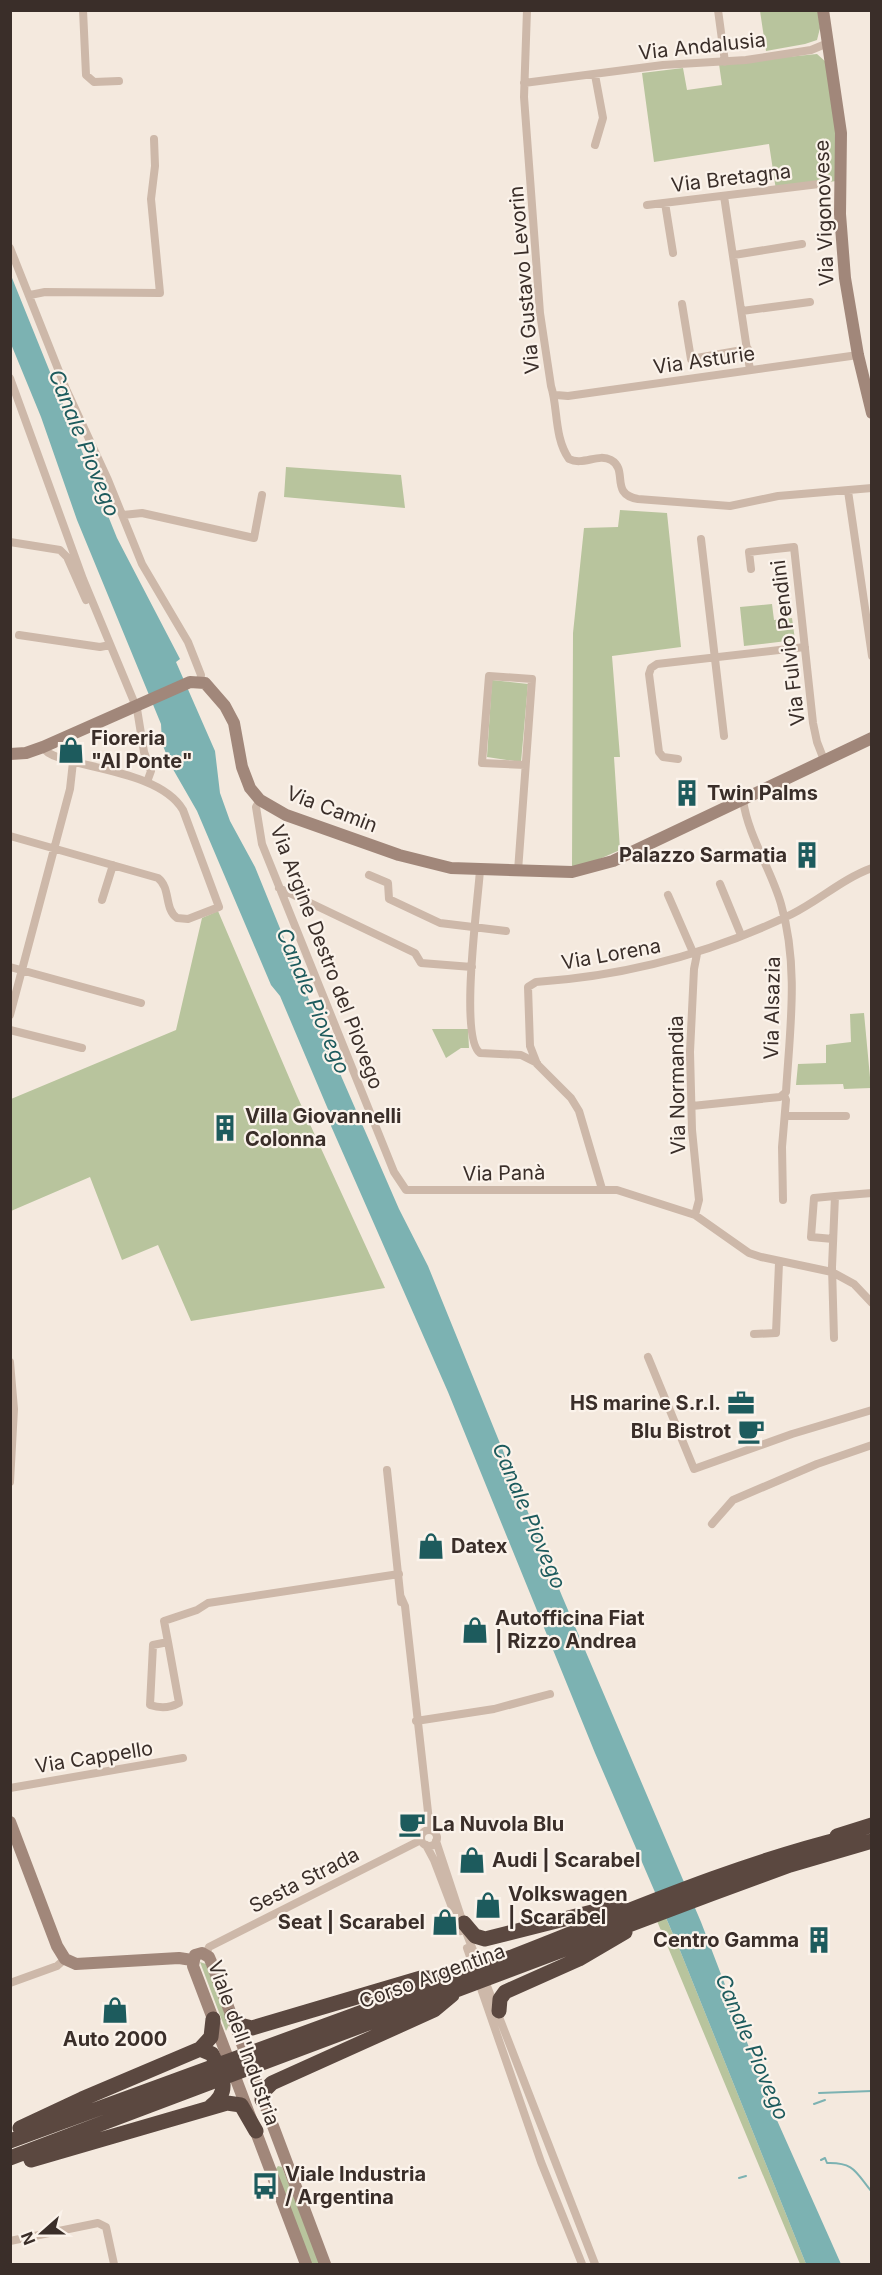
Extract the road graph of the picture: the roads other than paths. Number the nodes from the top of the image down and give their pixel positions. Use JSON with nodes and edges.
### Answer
{"nodes":[{"id":1,"x":83,"y":10,"type":"edge"},
{"id":2,"x":527,"y":10,"type":"edge"},
{"id":3,"x":718,"y":10,"type":"edge"},
{"id":4,"x":823,"y":10,"type":"edge"},
{"id":5,"x":829,"y":48,"type":"junction"},
{"id":6,"x":725,"y":62,"type":"junction"},
{"id":7,"x":595,"y":75,"type":"junction"},
{"id":8,"x":119,"y":81,"type":"dead end"},
{"id":9,"x":524,"y":83,"type":"junction"},
{"id":10,"x":154,"y":139,"type":"dead end"},
{"id":11,"x":595,"y":145,"type":"dead end"},
{"id":12,"x":819,"y":184,"type":"dead end"},
{"id":13,"x":724,"y":196,"type":"junction"},
{"id":14,"x":665,"y":203,"type":"junction"},
{"id":15,"x":647,"y":205,"type":"dead end"},
{"id":16,"x":802,"y":244,"type":"dead end"},
{"id":17,"x":10,"y":248,"type":"edge"},
{"id":18,"x":672,"y":253,"type":"dead end"},
{"id":19,"x":734,"y":255,"type":"junction"},
{"id":20,"x":30,"y":295,"type":"junction"},
{"id":21,"x":810,"y":302,"type":"dead end"},
{"id":22,"x":682,"y":304,"type":"dead end"},
{"id":23,"x":742,"y":311,"type":"junction"},
{"id":24,"x":747,"y":350,"type":"junction"},
{"id":25,"x":858,"y":355,"type":"junction"},
{"id":26,"x":750,"y":370,"type":"junction"},
{"id":27,"x":10,"y":378,"type":"edge"},
{"id":28,"x":556,"y":395,"type":"junction"},
{"id":29,"x":872,"y":413,"type":"edge"},
{"id":30,"x":872,"y":488,"type":"edge"},
{"id":31,"x":848,"y":491,"type":"junction"},
{"id":32,"x":262,"y":495,"type":"dead end"},
{"id":33,"x":123,"y":515,"type":"junction"},
{"id":34,"x":701,"y":539,"type":"dead end"},
{"id":35,"x":10,"y":542,"type":"edge"},
{"id":36,"x":751,"y":569,"type":"dead end"},
{"id":37,"x":101,"y":623,"type":"junction"},
{"id":38,"x":19,"y":635,"type":"dead end"},
{"id":39,"x":110,"y":645,"type":"junction"},
{"id":40,"x":804,"y":646,"type":"junction"},
{"id":41,"x":872,"y":656,"type":"edge"},
{"id":42,"x":714,"y":658,"type":"junction"},
{"id":43,"x":195,"y":682,"type":"junction"},
{"id":44,"x":141,"y":703,"type":"junction"},
{"id":45,"x":724,"y":736,"type":"dead end"},
{"id":46,"x":872,"y":738,"type":"edge"},
{"id":47,"x":42,"y":747,"type":"junction"},
{"id":48,"x":10,"y":754,"type":"edge"},
{"id":49,"x":678,"y":759,"type":"dead end"},
{"id":50,"x":824,"y":760,"type":"junction"},
{"id":51,"x":73,"y":762,"type":"junction"},
{"id":52,"x":525,"y":765,"type":"junction"},
{"id":53,"x":147,"y":782,"type":"junction"},
{"id":54,"x":260,"y":800,"type":"junction"},
{"id":55,"x":743,"y":800,"type":"junction"},
{"id":56,"x":10,"y":836,"type":"edge"},
{"id":57,"x":55,"y":848,"type":"junction"},
{"id":58,"x":113,"y":865,"type":"junction"},
{"id":59,"x":872,"y":868,"type":"edge"},
{"id":60,"x":480,"y":870,"type":"junction"},
{"id":61,"x":518,"y":871,"type":"junction"},
{"id":62,"x":369,"y":875,"type":"dead end"},
{"id":63,"x":720,"y":884,"type":"dead end"},
{"id":64,"x":279,"y":888,"type":"junction"},
{"id":65,"x":668,"y":895,"type":"dead end"},
{"id":66,"x":102,"y":900,"type":"dead end"},
{"id":67,"x":784,"y":918,"type":"junction"},
{"id":68,"x":476,"y":928,"type":"junction"},
{"id":69,"x":506,"y":931,"type":"dead end"},
{"id":70,"x":741,"y":935,"type":"junction"},
{"id":71,"x":697,"y":954,"type":"junction"},
{"id":72,"x":10,"y":967,"type":"edge"},
{"id":73,"x":472,"y":967,"type":"junction"},
{"id":74,"x":21,"y":974,"type":"junction"},
{"id":75,"x":10,"y":976,"type":"edge"},
{"id":76,"x":141,"y":1003,"type":"dead end"},
{"id":77,"x":10,"y":1015,"type":"edge"},
{"id":78,"x":10,"y":1030,"type":"edge"},
{"id":79,"x":82,"y":1048,"type":"dead end"},
{"id":80,"x":537,"y":1064,"type":"junction"},
{"id":81,"x":784,"y":1095,"type":"junction"},
{"id":82,"x":692,"y":1106,"type":"junction"},
{"id":83,"x":785,"y":1116,"type":"junction"},
{"id":84,"x":846,"y":1116,"type":"dead end"},
{"id":85,"x":602,"y":1189,"type":"junction"},
{"id":86,"x":406,"y":1191,"type":"joint"},
{"id":87,"x":872,"y":1193,"type":"edge"},
{"id":88,"x":835,"y":1197,"type":"junction"},
{"id":89,"x":783,"y":1200,"type":"dead end"},
{"id":90,"x":695,"y":1215,"type":"junction"},
{"id":91,"x":833,"y":1239,"type":"junction"},
{"id":92,"x":779,"y":1263,"type":"junction"},
{"id":93,"x":832,"y":1272,"type":"junction"},
{"id":94,"x":872,"y":1304,"type":"edge"},
{"id":95,"x":754,"y":1334,"type":"dead end"},
{"id":96,"x":834,"y":1338,"type":"dead end"},
{"id":97,"x":648,"y":1357,"type":"dead end"},
{"id":98,"x":11,"y":1367,"type":"edge"},
{"id":99,"x":872,"y":1410,"type":"edge"},
{"id":100,"x":12,"y":1425,"type":"edge"},
{"id":101,"x":872,"y":1445,"type":"edge"},
{"id":102,"x":387,"y":1470,"type":"dead end"},
{"id":103,"x":10,"y":1482,"type":"edge"},
{"id":104,"x":712,"y":1524,"type":"dead end"},
{"id":105,"x":399,"y":1574,"type":"junction"},
{"id":106,"x":168,"y":1642,"type":"junction"},
{"id":107,"x":550,"y":1694,"type":"dead end"},
{"id":108,"x":416,"y":1721,"type":"junction"},
{"id":109,"x":183,"y":1758,"type":"dead end"},
{"id":110,"x":10,"y":1788,"type":"edge"},
{"id":111,"x":10,"y":1822,"type":"edge"},
{"id":112,"x":872,"y":1825,"type":"edge"},
{"id":113,"x":430,"y":1830,"type":"junction"},
{"id":114,"x":872,"y":1831,"type":"edge"},
{"id":115,"x":436,"y":1841,"type":"junction"},
{"id":116,"x":872,"y":1841,"type":"edge"},
{"id":117,"x":424,"y":1843,"type":"junction"},
{"id":118,"x":804,"y":1848,"type":"junction"},
{"id":119,"x":872,"y":1848,"type":"edge"},
{"id":120,"x":832,"y":1852,"type":"junction"},
{"id":121,"x":709,"y":1888,"type":"junction"},
{"id":122,"x":639,"y":1914,"type":"junction"},
{"id":123,"x":464,"y":1923,"type":"junction"},
{"id":124,"x":206,"y":1954,"type":"junction"},
{"id":125,"x":65,"y":1959,"type":"junction"},
{"id":126,"x":192,"y":1960,"type":"junction"},
{"id":127,"x":461,"y":1982,"type":"junction"},
{"id":128,"x":10,"y":1983,"type":"edge"},
{"id":129,"x":499,"y":2011,"type":"junction"},
{"id":130,"x":232,"y":2016,"type":"junction"},
{"id":131,"x":213,"y":2019,"type":"junction"},
{"id":132,"x":200,"y":2049,"type":"junction"},
{"id":133,"x":208,"y":2074,"type":"junction"},
{"id":134,"x":262,"y":2100,"type":"junction"},
{"id":135,"x":211,"y":2106,"type":"junction"},
{"id":136,"x":256,"y":2131,"type":"junction"},
{"id":137,"x":10,"y":2133,"type":"edge"},
{"id":138,"x":10,"y":2142,"type":"edge"},
{"id":139,"x":10,"y":2158,"type":"edge"},
{"id":140,"x":541,"y":2158,"type":"junction"},
{"id":141,"x":556,"y":2163,"type":"junction"},
{"id":142,"x":10,"y":2166,"type":"edge"},
{"id":143,"x":563,"y":2179,"type":"junction"},
{"id":144,"x":553,"y":2188,"type":"junction"},
{"id":145,"x":10,"y":2241,"type":"edge"},
{"id":146,"x":114,"y":2265,"type":"edge"},
{"id":147,"x":306,"y":2265,"type":"edge"},
{"id":148,"x":325,"y":2265,"type":"edge"},
{"id":149,"x":582,"y":2265,"type":"edge"},
{"id":150,"x":595,"y":2265,"type":"edge"}],
"edges":[{"from":1,"to":8,"type":"street"},
{"from":2,"to":9,"type":"street","name":"Via Gustavo Levorin"},
{"from":3,"to":6,"type":"street"},
{"from":4,"to":5,"type":"street","name":"Via Vigonovese"},
{"from":5,"to":6,"type":"street","name":"Via Andalusia"},
{"from":5,"to":25,"type":"street","name":"Via Vigonovese"},
{"from":6,"to":7,"type":"street","name":"Via Andalusia"},
{"from":7,"to":9,"type":"street","name":"Via Andalusia"},
{"from":7,"to":11,"type":"street"},
{"from":9,"to":28,"type":"street","name":"Via Gustavo Levorin"},
{"from":10,"to":20,"type":"street"},
{"from":12,"to":13,"type":"street","name":"Via Bretagna"},
{"from":13,"to":14,"type":"street","name":"Via Bretagna"},
{"from":13,"to":19,"type":"street"},
{"from":14,"to":15,"type":"street","name":"Via Bretagna"},
{"from":14,"to":18,"type":"street"},
{"from":16,"to":19,"type":"street"},
{"from":17,"to":20,"type":"street"},
{"from":19,"to":23,"type":"street"},
{"from":20,"to":33,"type":"street"},
{"from":21,"to":23,"type":"street"},
{"from":22,"to":24,"type":"street"},
{"from":23,"to":24,"type":"street"},
{"from":24,"to":26,"type":"street"},
{"from":25,"to":26,"type":"street","name":"Via Asturie"},
{"from":25,"to":29,"type":"street","name":"Via Vigonovese"},
{"from":26,"to":28,"type":"street","name":"Via Asturie"},
{"from":27,"to":37,"type":"street"},
{"from":28,"to":31,"type":"street","name":"Via Gustavo Levorin"},
{"from":30,"to":31,"type":"street"},
{"from":31,"to":41,"type":"street"},
{"from":32,"to":33,"type":"street"},
{"from":33,"to":43,"type":"street"},
{"from":34,"to":42,"type":"street"},
{"from":35,"to":37,"type":"street"},
{"from":36,"to":40,"type":"street","name":"Via Fulvio Pendini"},
{"from":37,"to":39,"type":"street"},
{"from":38,"to":39,"type":"street"},
{"from":39,"to":44,"type":"street"},
{"from":40,"to":42,"type":"street"},
{"from":40,"to":50,"type":"street","name":"Via Fulvio Pendini"},
{"from":42,"to":45,"type":"street"},
{"from":42,"to":49,"type":"street"},
{"from":43,"to":44,"type":"street"},
{"from":43,"to":54,"type":"street","name":"Via Camin"},
{"from":44,"to":47,"type":"street"},
{"from":44,"to":53,"type":"street"},
{"from":46,"to":50,"type":"street","name":"Via Camin"},
{"from":47,"to":48,"type":"street"},
{"from":47,"to":51,"type":"street"},
{"from":50,"to":55,"type":"street","name":"Via Camin"},
{"from":51,"to":53,"type":"street"},
{"from":51,"to":57,"type":"street"},
{"from":52,"to":52,"type":"street"},
{"from":52,"to":61,"type":"street"},
{"from":53,"to":58,"type":"street"},
{"from":54,"to":60,"type":"street","name":"Via Camin"},
{"from":54,"to":64,"type":"street","name":"Via Argine Destro del Piovego"},
{"from":55,"to":61,"type":"street","name":"Via Camin"},
{"from":55,"to":67,"type":"street","name":"Via Alsazia"},
{"from":56,"to":57,"type":"street"},
{"from":57,"to":58,"type":"street"},
{"from":57,"to":74,"type":"street"},
{"from":58,"to":66,"type":"street"},
{"from":59,"to":67,"type":"street","name":"Via Lorena"},
{"from":60,"to":61,"type":"street","name":"Via Camin"},
{"from":60,"to":68,"type":"street"},
{"from":62,"to":68,"type":"street"},
{"from":63,"to":70,"type":"street"},
{"from":64,"to":73,"type":"street"},
{"from":64,"to":86,"type":"street","name":"Via Argine Destro del Piovego"},
{"from":65,"to":71,"type":"street","name":"Via Lorena"},
{"from":67,"to":70,"type":"street","name":"Via Lorena"},
{"from":67,"to":81,"type":"street","name":"Via Alsazia"},
{"from":68,"to":69,"type":"street"},
{"from":68,"to":73,"type":"street"},
{"from":70,"to":71,"type":"street","name":"Via Lorena"},
{"from":71,"to":80,"type":"street","name":"Via Lorena"},
{"from":71,"to":82,"type":"street","name":"Via Normandia"},
{"from":72,"to":74,"type":"street"},
{"from":73,"to":80,"type":"street"},
{"from":74,"to":75,"type":"street"},
{"from":74,"to":76,"type":"street"},
{"from":74,"to":77,"type":"street"},
{"from":78,"to":79,"type":"street"},
{"from":80,"to":85,"type":"street"},
{"from":81,"to":82,"type":"street"},
{"from":81,"to":83,"type":"street","name":"Via Alsazia"},
{"from":82,"to":90,"type":"street","name":"Via Normandia"},
{"from":83,"to":84,"type":"street"},
{"from":83,"to":89,"type":"street","name":"Via Alsazia"},
{"from":85,"to":86,"type":"street","name":"Via Panà"},
{"from":85,"to":90,"type":"street","name":"Via Panà"},
{"from":87,"to":88,"type":"street"},
{"from":88,"to":91,"type":"street"},
{"from":88,"to":91,"type":"street"},
{"from":90,"to":92,"type":"street","name":"Via Panà"},
{"from":91,"to":93,"type":"street"},
{"from":92,"to":93,"type":"street","name":"Via Panà"},
{"from":92,"to":95,"type":"street"},
{"from":93,"to":94,"type":"street","name":"Via Panà"},
{"from":93,"to":96,"type":"street"},
{"from":97,"to":99,"type":"street"},
{"from":98,"to":100,"type":"street"},
{"from":100,"to":103,"type":"street"},
{"from":101,"to":104,"type":"street"},
{"from":102,"to":105,"type":"street"},
{"from":105,"to":106,"type":"street"},
{"from":105,"to":108,"type":"street"},
{"from":106,"to":106,"type":"street"},
{"from":107,"to":108,"type":"street"},
{"from":108,"to":113,"type":"street"},
{"from":109,"to":110,"type":"street","name":"Via Cappello"},
{"from":111,"to":125,"type":"street"},
{"from":112,"to":118,"type":"highway"},
{"from":113,"to":115,"type":"street"},
{"from":113,"to":117,"type":"street"},
{"from":114,"to":118,"type":"highway","name":"Corso Argentina"},
{"from":115,"to":117,"type":"street","name":"Sesta Strada"},
{"from":115,"to":123,"type":"street"},
{"from":116,"to":120,"type":"highway","name":"Corso Argentina"},
{"from":117,"to":124,"type":"street","name":"Sesta Strada"},
{"from":117,"to":140,"type":"street"},
{"from":118,"to":121,"type":"highway","name":"Corso Argentina"},
{"from":119,"to":120,"type":"highway"},
{"from":120,"to":121,"type":"highway","name":"Corso Argentina"},
{"from":121,"to":122,"type":"highway","name":"Corso Argentina"},
{"from":122,"to":123,"type":"highway"},
{"from":122,"to":127,"type":"highway","name":"Corso Argentina"},
{"from":122,"to":129,"type":"highway"},
{"from":123,"to":129,"type":"street"},
{"from":124,"to":126,"type":"street","name":"Viale dell'Industria"},
{"from":124,"to":130,"type":"street","name":"Viale dell'Industria"},
{"from":125,"to":126,"type":"street"},
{"from":125,"to":128,"type":"street"},
{"from":126,"to":131,"type":"street","name":"Viale dell'Industria"},
{"from":127,"to":130,"type":"highway"},
{"from":127,"to":133,"type":"highway","name":"Corso Argentina"},
{"from":127,"to":134,"type":"highway"},
{"from":129,"to":141,"type":"street"},
{"from":130,"to":134,"type":"street","name":"Viale dell'Industria"},
{"from":131,"to":132,"type":"highway"},
{"from":131,"to":136,"type":"street","name":"Viale dell'Industria"},
{"from":132,"to":135,"type":"highway"},
{"from":132,"to":137,"type":"highway"},
{"from":133,"to":138,"type":"highway","name":"Corso Argentina"},
{"from":133,"to":139,"type":"highway","name":"Corso Argentina"},
{"from":134,"to":148,"type":"street","name":"Viale dell'Industria"},
{"from":135,"to":136,"type":"highway"},
{"from":135,"to":142,"type":"highway"},
{"from":136,"to":147,"type":"street","name":"Viale dell'Industria"},
{"from":140,"to":141,"type":"street"},
{"from":140,"to":144,"type":"street"},
{"from":141,"to":143,"type":"street"},
{"from":143,"to":144,"type":"street"},
{"from":143,"to":150,"type":"street"},
{"from":144,"to":149,"type":"street"},
{"from":145,"to":146,"type":"street"}]}
